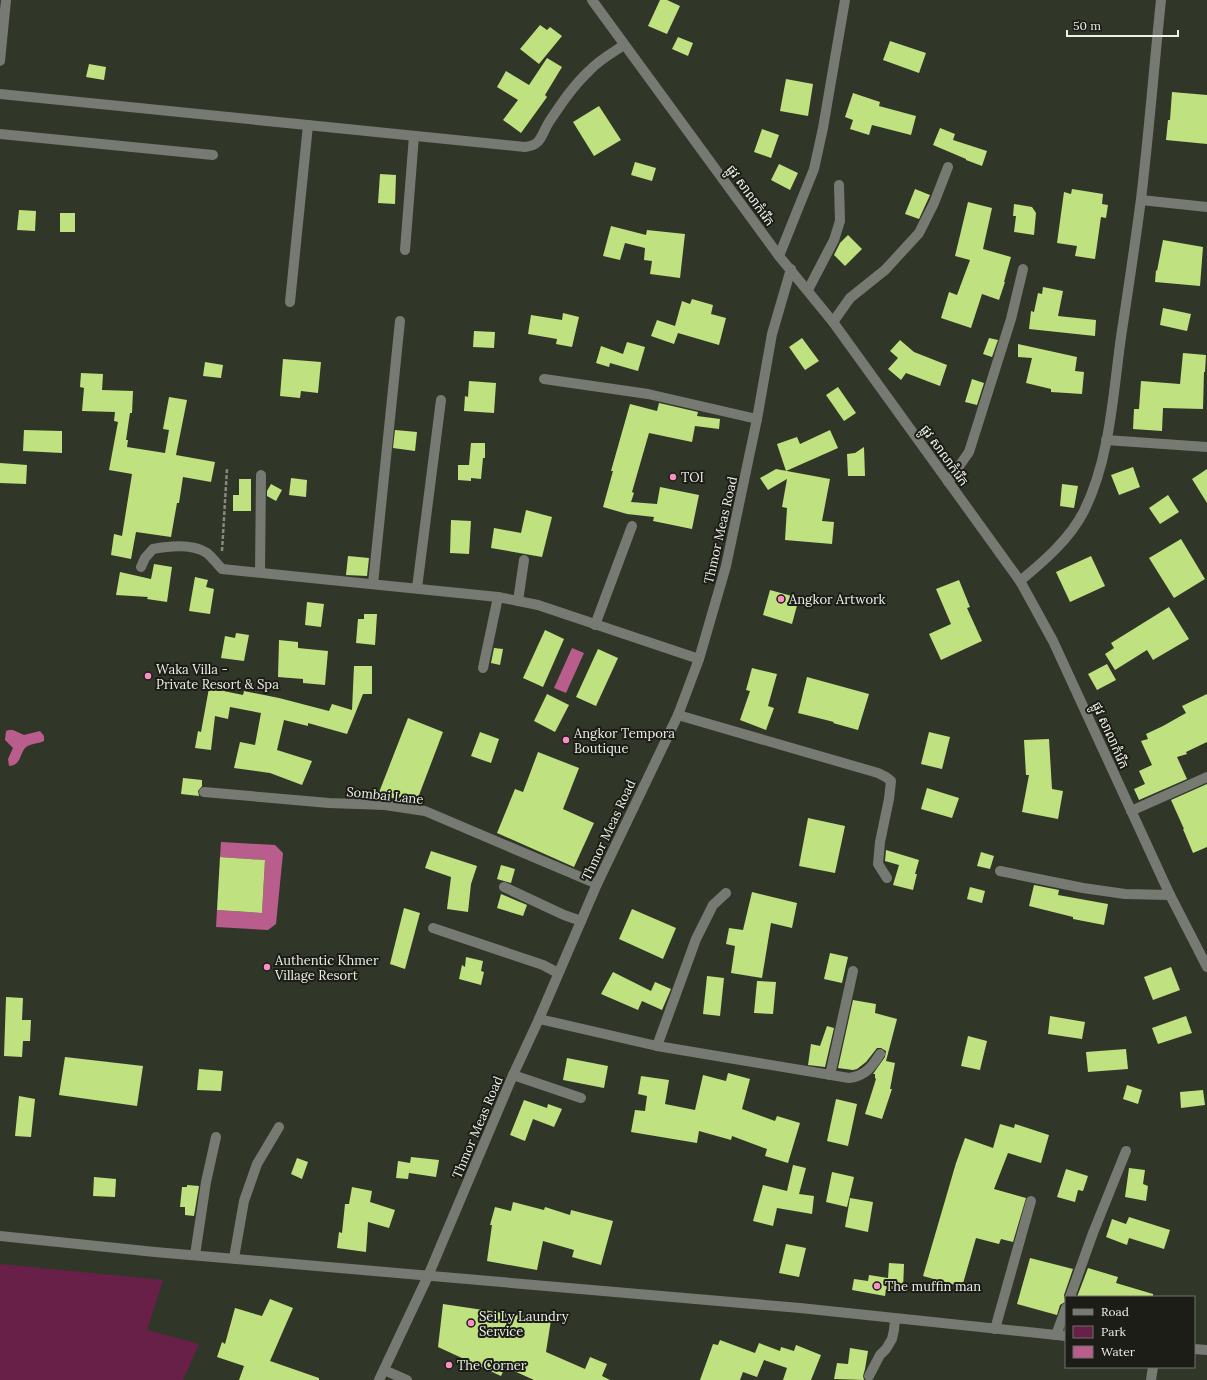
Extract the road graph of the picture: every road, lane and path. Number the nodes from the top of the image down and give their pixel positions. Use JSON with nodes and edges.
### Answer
{"nodes":[{"id":1,"x":6,"y":0,"type":"edge"},
{"id":2,"x":592,"y":0,"type":"edge"},
{"id":3,"x":845,"y":0,"type":"edge"},
{"id":4,"x":1161,"y":0,"type":"edge"},
{"id":5,"x":624,"y":45,"type":"junction"},
{"id":6,"x":0,"y":61,"type":"edge"},
{"id":7,"x":0,"y":94,"type":"edge"},
{"id":8,"x":308,"y":125,"type":"junction"},
{"id":9,"x":0,"y":134,"type":"edge"},
{"id":10,"x":414,"y":136,"type":"junction"},
{"id":11,"x":213,"y":155,"type":"dead end"},
{"id":12,"x":948,"y":167,"type":"dead end"},
{"id":13,"x":839,"y":185,"type":"dead end"},
{"id":14,"x":1141,"y":200,"type":"junction"},
{"id":15,"x":1207,"y":207,"type":"edge"},
{"id":16,"x":405,"y":250,"type":"dead end"},
{"id":17,"x":779,"y":256,"type":"junction"},
{"id":18,"x":791,"y":269,"type":"junction"},
{"id":19,"x":1023,"y":269,"type":"dead end"},
{"id":20,"x":808,"y":290,"type":"junction"},
{"id":21,"x":290,"y":302,"type":"dead end"},
{"id":22,"x":400,"y":321,"type":"dead end"},
{"id":23,"x":833,"y":322,"type":"junction"},
{"id":24,"x":544,"y":378,"type":"dead end"},
{"id":25,"x":441,"y":400,"type":"dead end"},
{"id":26,"x":757,"y":419,"type":"junction"},
{"id":27,"x":1106,"y":440,"type":"junction"},
{"id":28,"x":1207,"y":447,"type":"edge"},
{"id":29,"x":227,"y":469,"type":"dead end"},
{"id":30,"x":261,"y":475,"type":"dead end"},
{"id":31,"x":948,"y":482,"type":"junction"},
{"id":32,"x":632,"y":526,"type":"dead end"},
{"id":33,"x":524,"y":560,"type":"dead end"},
{"id":34,"x":141,"y":567,"type":"dead end"},
{"id":35,"x":222,"y":569,"type":"junction"},
{"id":36,"x":260,"y":572,"type":"junction"},
{"id":37,"x":1020,"y":582,"type":"junction"},
{"id":38,"x":373,"y":584,"type":"junction"},
{"id":39,"x":417,"y":588,"type":"junction"},
{"id":40,"x":498,"y":597,"type":"junction"},
{"id":41,"x":518,"y":601,"type":"junction"},
{"id":42,"x":595,"y":625,"type":"junction"},
{"id":43,"x":699,"y":659,"type":"junction"},
{"id":44,"x":483,"y":668,"type":"dead end"},
{"id":45,"x":678,"y":715,"type":"junction"},
{"id":46,"x":1207,"y":777,"type":"edge"},
{"id":47,"x":204,"y":792,"type":"dead end"},
{"id":48,"x":1131,"y":812,"type":"junction"},
{"id":49,"x":1000,"y":870,"type":"dead end"},
{"id":50,"x":887,"y":878,"type":"dead end"},
{"id":51,"x":597,"y":884,"type":"junction"},
{"id":52,"x":504,"y":887,"type":"dead end"},
{"id":53,"x":726,"y":893,"type":"dead end"},
{"id":54,"x":1170,"y":895,"type":"junction"},
{"id":55,"x":581,"y":921,"type":"junction"},
{"id":56,"x":433,"y":928,"type":"dead end"},
{"id":57,"x":1207,"y":967,"type":"edge"},
{"id":58,"x":853,"y":971,"type":"dead end"},
{"id":59,"x":558,"y":973,"type":"junction"},
{"id":60,"x":540,"y":1019,"type":"junction"},
{"id":61,"x":656,"y":1046,"type":"junction"},
{"id":62,"x":880,"y":1054,"type":"dead end"},
{"id":63,"x":513,"y":1075,"type":"junction"},
{"id":64,"x":830,"y":1075,"type":"junction"},
{"id":65,"x":581,"y":1098,"type":"dead end"},
{"id":66,"x":279,"y":1127,"type":"dead end"},
{"id":67,"x":216,"y":1137,"type":"dead end"},
{"id":68,"x":1126,"y":1151,"type":"dead end"},
{"id":69,"x":1032,"y":1202,"type":"dead end"},
{"id":70,"x":0,"y":1236,"type":"edge"},
{"id":71,"x":195,"y":1255,"type":"junction"},
{"id":72,"x":234,"y":1258,"type":"junction"},
{"id":73,"x":428,"y":1276,"type":"junction"},
{"id":74,"x":1070,"y":1296,"type":"edge"},
{"id":75,"x":1065,"y":1313,"type":"edge"},
{"id":76,"x":895,"y":1319,"type":"junction"},
{"id":77,"x":995,"y":1329,"type":"junction"},
{"id":78,"x":1061,"y":1335,"type":"edge"},
{"id":79,"x":1195,"y":1349,"type":"edge"},
{"id":80,"x":1207,"y":1350,"type":"edge"},
{"id":81,"x":1153,"y":1368,"type":"edge"},
{"id":82,"x":384,"y":1370,"type":"junction"},
{"id":83,"x":869,"y":1376,"type":"dead end"},
{"id":84,"x":379,"y":1380,"type":"edge"},
{"id":85,"x":407,"y":1380,"type":"edge"},
{"id":86,"x":1151,"y":1380,"type":"edge"}],
"edges":[{"from":1,"to":6,"type":"street"},
{"from":2,"to":5,"type":"street","name":"ផ្លូវ សាលាកំរើក"},
{"from":3,"to":17,"type":"street"},
{"from":4,"to":14,"type":"street"},
{"from":5,"to":10,"type":"street"},
{"from":5,"to":17,"type":"street","name":"ផ្លូវ សាលាកំរើក"},
{"from":7,"to":8,"type":"street"},
{"from":8,"to":10,"type":"street"},
{"from":8,"to":21,"type":"street"},
{"from":9,"to":11,"type":"street"},
{"from":10,"to":16,"type":"street"},
{"from":12,"to":23,"type":"street"},
{"from":13,"to":20,"type":"street"},
{"from":14,"to":15,"type":"street"},
{"from":14,"to":27,"type":"street"},
{"from":17,"to":18,"type":"street","name":"ផ្លូវ សាលាកំរើក"},
{"from":18,"to":20,"type":"street","name":"ផ្លូវ សាលាកំរើក"},
{"from":18,"to":26,"type":"street","name":"Thmor Meas Road"},
{"from":19,"to":31,"type":"street"},
{"from":20,"to":23,"type":"street","name":"ផ្លូវ សាលាកំរើក"},
{"from":22,"to":38,"type":"street"},
{"from":23,"to":31,"type":"street","name":"ផ្លូវ សាលាកំរើក"},
{"from":24,"to":26,"type":"street"},
{"from":25,"to":39,"type":"street"},
{"from":26,"to":43,"type":"street","name":"Thmor Meas Road"},
{"from":27,"to":28,"type":"street"},
{"from":27,"to":37,"type":"street"},
{"from":29,"to":35,"type":"path"},
{"from":30,"to":36,"type":"street"},
{"from":31,"to":37,"type":"street","name":"ផ្លូវ សាលាកំរើក"},
{"from":32,"to":42,"type":"street"},
{"from":33,"to":41,"type":"street"},
{"from":34,"to":35,"type":"street"},
{"from":35,"to":36,"type":"street"},
{"from":36,"to":38,"type":"street"},
{"from":37,"to":48,"type":"street","name":"ផ្លូវ សាលាកំរើក"},
{"from":38,"to":39,"type":"street"},
{"from":39,"to":40,"type":"street"},
{"from":40,"to":41,"type":"street"},
{"from":40,"to":44,"type":"street"},
{"from":41,"to":42,"type":"street"},
{"from":42,"to":43,"type":"street"},
{"from":43,"to":45,"type":"street","name":"Thmor Meas Road"},
{"from":45,"to":50,"type":"street"},
{"from":45,"to":51,"type":"street","name":"Thmor Meas Road"},
{"from":46,"to":48,"type":"street"},
{"from":47,"to":51,"type":"street","name":"Sombai Lane"},
{"from":48,"to":54,"type":"street","name":"ផ្លូវ សាលាកំរើក"},
{"from":49,"to":54,"type":"street"},
{"from":51,"to":55,"type":"street","name":"Thmor Meas Road"},
{"from":52,"to":55,"type":"street"},
{"from":53,"to":61,"type":"street"},
{"from":54,"to":57,"type":"street","name":"ផ្លូវ សាលាកំរើក"},
{"from":55,"to":59,"type":"street","name":"Thmor Meas Road"},
{"from":56,"to":59,"type":"street"},
{"from":58,"to":64,"type":"street"},
{"from":59,"to":60,"type":"street","name":"Thmor Meas Road"},
{"from":60,"to":61,"type":"street"},
{"from":60,"to":63,"type":"street","name":"Thmor Meas Road"},
{"from":61,"to":64,"type":"street"},
{"from":62,"to":64,"type":"street"},
{"from":63,"to":65,"type":"street"},
{"from":63,"to":73,"type":"street","name":"Thmor Meas Road"},
{"from":66,"to":72,"type":"street"},
{"from":67,"to":71,"type":"street"},
{"from":68,"to":74,"type":"street"},
{"from":69,"to":77,"type":"street"},
{"from":70,"to":71,"type":"street"},
{"from":71,"to":72,"type":"street"},
{"from":72,"to":73,"type":"street"},
{"from":73,"to":76,"type":"street"},
{"from":73,"to":82,"type":"street","name":"Thmor Meas Road"},
{"from":75,"to":78,"type":"street"},
{"from":76,"to":77,"type":"street"},
{"from":76,"to":83,"type":"street"},
{"from":77,"to":78,"type":"street"},
{"from":79,"to":80,"type":"street"},
{"from":81,"to":86,"type":"street"},
{"from":82,"to":84,"type":"street","name":"Thmor Meas Road"},
{"from":82,"to":85,"type":"street"}]}
